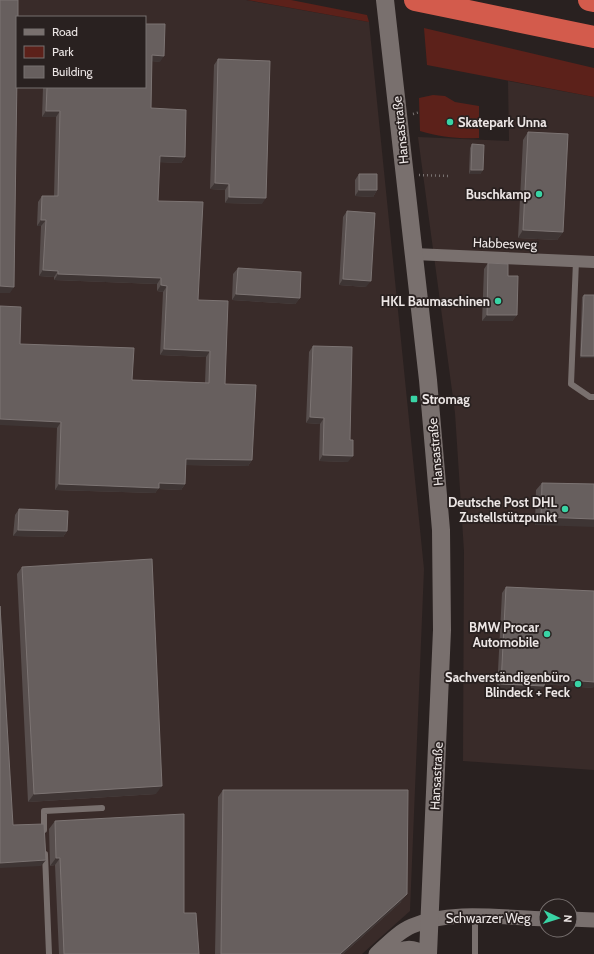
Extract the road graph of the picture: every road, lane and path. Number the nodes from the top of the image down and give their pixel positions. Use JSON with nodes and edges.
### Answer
{"nodes":[{"id":1,"x":385,"y":0,"type":"edge"},
{"id":2,"x":589,"y":0,"type":"edge"},
{"id":3,"x":421,"y":1,"type":"edge"},
{"id":4,"x":594,"y":1,"type":"edge"},
{"id":5,"x":594,"y":36,"type":"edge"},
{"id":6,"x":404,"y":175,"type":"junction"},
{"id":7,"x":448,"y":176,"type":"dead end"},
{"id":8,"x":414,"y":254,"type":"junction"},
{"id":9,"x":576,"y":261,"type":"junction"},
{"id":10,"x":594,"y":262,"type":"edge"},
{"id":11,"x":594,"y":397,"type":"edge"},
{"id":12,"x":102,"y":808,"type":"dead end"},
{"id":13,"x":45,"y":835,"type":"edge"},
{"id":14,"x":45,"y":843,"type":"edge"},
{"id":15,"x":475,"y":916,"type":"junction"},
{"id":16,"x":538,"y":919,"type":"edge"},
{"id":17,"x":578,"y":919,"type":"edge"},
{"id":18,"x":430,"y":920,"type":"junction"},
{"id":19,"x":594,"y":920,"type":"edge"},
{"id":20,"x":49,"y":954,"type":"edge"},
{"id":21,"x":376,"y":954,"type":"edge"},
{"id":22,"x":392,"y":954,"type":"edge"},
{"id":23,"x":424,"y":954,"type":"edge"},
{"id":24,"x":428,"y":954,"type":"edge"},
{"id":25,"x":475,"y":954,"type":"edge"}],
"edges":[{"from":1,"to":6,"type":"main road","name":"Hansastraße"},
{"from":2,"to":4,"type":"highway"},
{"from":3,"to":5,"type":"highway"},
{"from":6,"to":7,"type":"path"},
{"from":6,"to":8,"type":"main road","name":"Hansastraße"},
{"from":8,"to":9,"type":"street","name":"Habbesweg"},
{"from":8,"to":18,"type":"main road","name":"Hansastraße"},
{"from":9,"to":10,"type":"street","name":"Habbesweg"},
{"from":9,"to":11,"type":"lane"},
{"from":12,"to":13,"type":"lane"},
{"from":14,"to":20,"type":"lane"},
{"from":15,"to":16,"type":"street","name":"Schwarzer Weg"},
{"from":15,"to":18,"type":"street","name":"Schwarzer Weg"},
{"from":15,"to":25,"type":"lane"},
{"from":17,"to":19,"type":"street"},
{"from":18,"to":21,"type":"street","name":"Schwarzer Weg"},
{"from":18,"to":24,"type":"main road","name":"Hansastraße"},
{"from":22,"to":23,"type":"street"}]}
